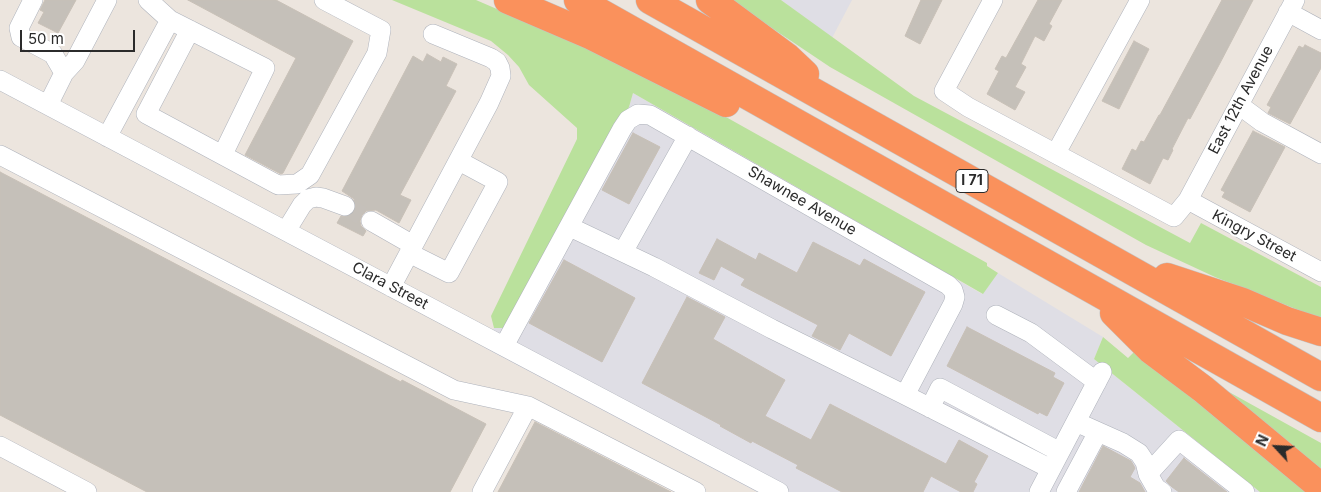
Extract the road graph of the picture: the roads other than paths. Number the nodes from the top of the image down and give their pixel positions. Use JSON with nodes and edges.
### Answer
{"nodes":[{"id":1,"x":40,"y":0,"type":"edge"},
{"id":2,"x":107,"y":0,"type":"edge"},
{"id":3,"x":148,"y":0,"type":"edge"},
{"id":4,"x":324,"y":0,"type":"edge"},
{"id":5,"x":508,"y":0,"type":"edge"},
{"id":6,"x":578,"y":0,"type":"edge"},
{"id":7,"x":650,"y":0,"type":"edge"},
{"id":8,"x":710,"y":0,"type":"edge"},
{"id":9,"x":993,"y":0,"type":"edge"},
{"id":10,"x":1140,"y":0,"type":"edge"},
{"id":11,"x":1291,"y":6,"type":"edge"},
{"id":12,"x":30,"y":8,"type":"edge"},
{"id":13,"x":170,"y":20,"type":"junction"},
{"id":14,"x":190,"y":30,"type":"junction"},
{"id":15,"x":1321,"y":30,"type":"edge"},
{"id":16,"x":433,"y":34,"type":"dead end"},
{"id":17,"x":69,"y":67,"type":"junction"},
{"id":18,"x":0,"y":80,"type":"edge"},
{"id":19,"x":834,"y":103,"type":"junction"},
{"id":20,"x":48,"y":105,"type":"junction"},
{"id":21,"x":1239,"y":105,"type":"junction"},
{"id":22,"x":818,"y":135,"type":"junction"},
{"id":23,"x":688,"y":136,"type":"junction"},
{"id":24,"x":107,"y":137,"type":"junction"},
{"id":25,"x":1056,"y":153,"type":"junction"},
{"id":26,"x":223,"y":154,"type":"junction"},
{"id":27,"x":1321,"y":154,"type":"edge"},
{"id":28,"x":0,"y":155,"type":"edge"},
{"id":29,"x":459,"y":161,"type":"junction"},
{"id":30,"x":1188,"y":200,"type":"junction"},
{"id":31,"x":345,"y":206,"type":"tunnel mouth"},
{"id":32,"x":371,"y":221,"type":"tunnel mouth"},
{"id":33,"x":570,"y":227,"type":"junction"},
{"id":34,"x":286,"y":231,"type":"junction"},
{"id":35,"x":411,"y":249,"type":"junction"},
{"id":36,"x":623,"y":252,"type":"junction"},
{"id":37,"x":1109,"y":258,"type":"junction"},
{"id":38,"x":1321,"y":272,"type":"edge"},
{"id":39,"x":391,"y":287,"type":"junction"},
{"id":40,"x":1090,"y":289,"type":"junction"},
{"id":41,"x":996,"y":315,"type":"dead end"},
{"id":42,"x":1321,"y":332,"type":"edge"},
{"id":43,"x":504,"y":346,"type":"junction"},
{"id":44,"x":1321,"y":377,"type":"edge"},
{"id":45,"x":905,"y":395,"type":"junction"},
{"id":46,"x":528,"y":406,"type":"junction"},
{"id":47,"x":930,"y":408,"type":"junction"},
{"id":48,"x":1321,"y":418,"type":"edge"},
{"id":49,"x":1076,"y":422,"type":"junction"},
{"id":50,"x":1098,"y":432,"type":"junction"},
{"id":51,"x":0,"y":446,"type":"edge"},
{"id":52,"x":1060,"y":452,"type":"junction"},
{"id":53,"x":1051,"y":469,"type":"junction"},
{"id":54,"x":1148,"y":474,"type":"junction"},
{"id":55,"x":1321,"y":486,"type":"edge"},
{"id":56,"x":87,"y":492,"type":"edge"},
{"id":57,"x":482,"y":492,"type":"edge"},
{"id":58,"x":696,"y":492,"type":"edge"},
{"id":59,"x":779,"y":492,"type":"edge"},
{"id":60,"x":1039,"y":492,"type":"edge"},
{"id":61,"x":1066,"y":492,"type":"edge"},
{"id":62,"x":1162,"y":492,"type":"edge"},
{"id":63,"x":1245,"y":492,"type":"edge"}],
"edges":[{"from":1,"to":12,"type":"street"},
{"from":2,"to":17,"type":"street"},
{"from":3,"to":13,"type":"street"},
{"from":4,"to":26,"type":"street"},
{"from":5,"to":22,"type":"highway"},
{"from":6,"to":22,"type":"highway","number":"I 71"},
{"from":7,"to":19,"type":"highway","number":"I 71"},
{"from":8,"to":19,"type":"highway"},
{"from":9,"to":25,"type":"street"},
{"from":10,"to":25,"type":"street"},
{"from":11,"to":15,"type":"street"},
{"from":11,"to":21,"type":"street","name":"East 12th Avenue"},
{"from":12,"to":17,"type":"street"},
{"from":13,"to":14,"type":"street"},
{"from":13,"to":24,"type":"street"},
{"from":14,"to":26,"type":"street"},
{"from":14,"to":26,"type":"street"},
{"from":16,"to":29,"type":"street"},
{"from":17,"to":20,"type":"street"},
{"from":18,"to":20,"type":"street","name":"Clara Street"},
{"from":19,"to":37,"type":"highway","number":"I 71"},
{"from":20,"to":24,"type":"street","name":"Clara Street"},
{"from":21,"to":27,"type":"street"},
{"from":21,"to":30,"type":"street","name":"East 12th Avenue"},
{"from":22,"to":40,"type":"highway","number":"I 71"},
{"from":23,"to":33,"type":"street","name":"Shawnee Avenue"},
{"from":23,"to":36,"type":"street"},
{"from":23,"to":45,"type":"street","name":"Shawnee Avenue"},
{"from":24,"to":34,"type":"street","name":"Clara Street"},
{"from":25,"to":30,"type":"street","name":"East 12th Avenue"},
{"from":28,"to":46,"type":"street"},
{"from":29,"to":35,"type":"street"},
{"from":29,"to":35,"type":"street"},
{"from":30,"to":38,"type":"street","name":"Kingry Street"},
{"from":31,"to":34,"type":"street"},
{"from":32,"to":35,"type":"street"},
{"from":33,"to":36,"type":"street"},
{"from":33,"to":43,"type":"street","name":"Shawnee Avenue"},
{"from":34,"to":39,"type":"street","name":"Clara Street"},
{"from":35,"to":39,"type":"street"},
{"from":36,"to":45,"type":"street"},
{"from":37,"to":42,"type":"highway"},
{"from":37,"to":44,"type":"highway","number":"I 71"},
{"from":39,"to":43,"type":"street","name":"Clara Street"},
{"from":40,"to":48,"type":"highway","number":"I 71"},
{"from":40,"to":55,"type":"highway"},
{"from":41,"to":49,"type":"street"},
{"from":43,"to":59,"type":"street","name":"Clara Street"},
{"from":45,"to":47,"type":"street"},
{"from":46,"to":57,"type":"street"},
{"from":46,"to":58,"type":"street"},
{"from":47,"to":52,"type":"street"},
{"from":47,"to":53,"type":"street"},
{"from":49,"to":50,"type":"street"},
{"from":49,"to":52,"type":"street"},
{"from":50,"to":54,"type":"street"},
{"from":50,"to":61,"type":"street"},
{"from":51,"to":56,"type":"street"},
{"from":52,"to":53,"type":"street"},
{"from":53,"to":60,"type":"street"},
{"from":54,"to":62,"type":"street"},
{"from":54,"to":63,"type":"street"}]}
